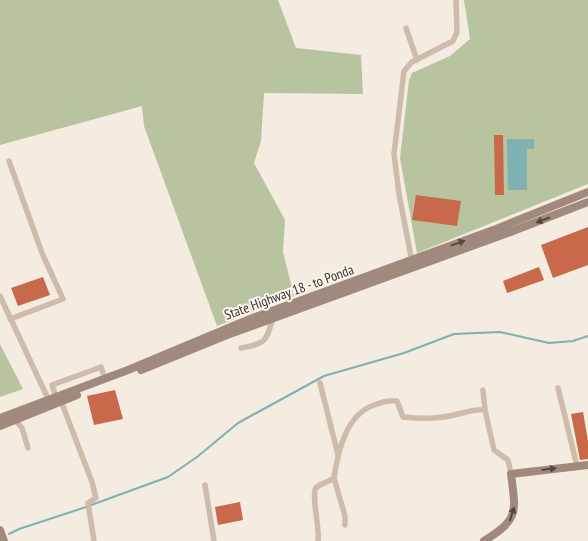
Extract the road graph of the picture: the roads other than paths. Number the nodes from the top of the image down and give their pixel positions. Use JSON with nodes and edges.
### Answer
{"nodes":[{"id":1,"x":456,"y":0,"type":"edge"},
{"id":2,"x":406,"y":28,"type":"dead end"},
{"id":3,"x":417,"y":60,"type":"junction"},
{"id":4,"x":9,"y":161,"type":"dead end"},
{"id":5,"x":588,"y":192,"type":"edge"},
{"id":6,"x":588,"y":202,"type":"edge"},
{"id":7,"x":413,"y":264,"type":"junction"},
{"id":8,"x":0,"y":296,"type":"edge"},
{"id":9,"x":274,"y":318,"type":"junction"},
{"id":10,"x":10,"y":319,"type":"junction"},
{"id":11,"x":241,"y":348,"type":"dead end"},
{"id":12,"x":105,"y":379,"type":"junction"},
{"id":13,"x":320,"y":383,"type":"dead end"},
{"id":14,"x":558,"y":388,"type":"dead end"},
{"id":15,"x":483,"y":390,"type":"dead end"},
{"id":16,"x":59,"y":399,"type":"junction"},
{"id":17,"x":49,"y":403,"type":"junction"},
{"id":18,"x":485,"y":410,"type":"junction"},
{"id":19,"x":0,"y":418,"type":"edge"},
{"id":20,"x":15,"y":420,"type":"junction"},
{"id":21,"x":0,"y":426,"type":"edge"},
{"id":22,"x":28,"y":448,"type":"dead end"},
{"id":23,"x":338,"y":455,"type":"junction"},
{"id":24,"x":588,"y":465,"type":"edge"},
{"id":25,"x":577,"y":466,"type":"junction"},
{"id":26,"x":511,"y":474,"type":"junction"},
{"id":27,"x":334,"y":478,"type":"junction"},
{"id":28,"x":205,"y":484,"type":"dead end"},
{"id":29,"x":345,"y":525,"type":"dead end"},
{"id":30,"x":0,"y":530,"type":"edge"},
{"id":31,"x":4,"y":541,"type":"edge"},
{"id":32,"x":94,"y":541,"type":"edge"},
{"id":33,"x":214,"y":541,"type":"edge"},
{"id":34,"x":318,"y":541,"type":"edge"},
{"id":35,"x":484,"y":541,"type":"edge"}],
"edges":[{"from":1,"to":3,"type":"street"},
{"from":2,"to":3,"type":"street"},
{"from":3,"to":7,"type":"street"},
{"from":4,"to":10,"type":"street"},
{"from":7,"to":5,"type":"main road","name":"State Highway 18 - to Ponda","one_way":true},
{"from":6,"to":7,"type":"main road","name":"State Highway 18 - to Ponda","one_way":true},
{"from":7,"to":9,"type":"main road","name":"State Highway 18 - to Ponda"},
{"from":7,"to":12,"type":"main road","name":"State Highway 18 - to Ponda"},
{"from":8,"to":10,"type":"street"},
{"from":9,"to":11,"type":"street"},
{"from":9,"to":16,"type":"main road","name":"State Highway 18 - to Ponda"},
{"from":10,"to":17,"type":"street"},
{"from":12,"to":16,"type":"main road","name":"State Highway 18 - to Ponda"},
{"from":12,"to":16,"type":"street"},
{"from":13,"to":23,"type":"street"},
{"from":14,"to":25,"type":"street"},
{"from":15,"to":18,"type":"street"},
{"from":16,"to":17,"type":"main road","name":"State Highway 18 - to Ponda"},
{"from":16,"to":32,"type":"street"},
{"from":17,"to":19,"type":"main road","name":"State Highway 18 - to Ponda"},
{"from":17,"to":20,"type":"main road","name":"State Highway 18 - to Ponda"},
{"from":18,"to":23,"type":"street"},
{"from":18,"to":26,"type":"street"},
{"from":20,"to":21,"type":"main road","name":"State Highway 18 - to Ponda"},
{"from":20,"to":22,"type":"street"},
{"from":23,"to":27,"type":"street"},
{"from":24,"to":25,"type":"main road"},
{"from":26,"to":25,"type":"main road","one_way":true},
{"from":35,"to":26,"type":"main road","one_way":true},
{"from":27,"to":29,"type":"street"},
{"from":27,"to":34,"type":"street"},
{"from":28,"to":33,"type":"street"},
{"from":30,"to":31,"type":"main road"}]}
